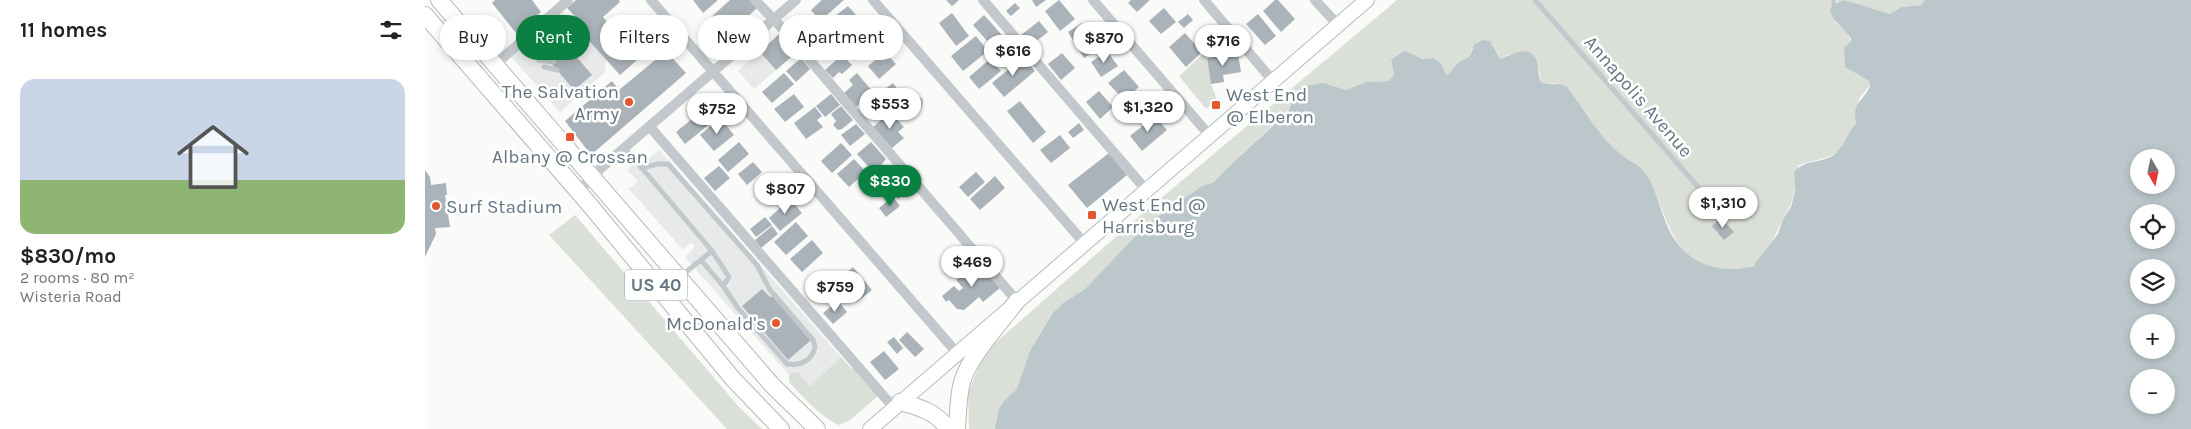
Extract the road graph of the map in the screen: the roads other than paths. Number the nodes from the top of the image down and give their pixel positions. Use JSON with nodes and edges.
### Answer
{"nodes":[{"id":1,"x":439,"y":0,"type":"edge"},
{"id":2,"x":568,"y":0,"type":"edge"},
{"id":3,"x":651,"y":0,"type":"edge"},
{"id":4,"x":755,"y":0,"type":"edge"},
{"id":5,"x":796,"y":0,"type":"edge"},
{"id":6,"x":873,"y":0,"type":"edge"},
{"id":7,"x":983,"y":0,"type":"edge"},
{"id":8,"x":1093,"y":0,"type":"edge"},
{"id":9,"x":1204,"y":0,"type":"edge"},
{"id":10,"x":1315,"y":0,"type":"edge"},
{"id":11,"x":1367,"y":0,"type":"edge"},
{"id":12,"x":1535,"y":0,"type":"edge"},
{"id":13,"x":425,"y":15,"type":"edge"},
{"id":14,"x":773,"y":20,"type":"junction"},
{"id":15,"x":1338,"y":25,"type":"junction"},
{"id":16,"x":539,"y":60,"type":"dead end"},
{"id":17,"x":554,"y":62,"type":"dead end"},
{"id":18,"x":495,"y":64,"type":"junction"},
{"id":19,"x":544,"y":67,"type":"dead end"},
{"id":20,"x":557,"y":70,"type":"dead end"},
{"id":21,"x":713,"y":72,"type":"junction"},
{"id":22,"x":1273,"y":81,"type":"junction"},
{"id":23,"x":650,"y":127,"type":"junction"},
{"id":24,"x":1210,"y":136,"type":"junction"},
{"id":25,"x":625,"y":148,"type":"junction"},
{"id":26,"x":641,"y":168,"type":"junction"},
{"id":27,"x":593,"y":177,"type":"junction"},
{"id":28,"x":1147,"y":190,"type":"junction"},
{"id":29,"x":578,"y":192,"type":"junction"},
{"id":30,"x":1719,"y":211,"type":"dead end"},
{"id":31,"x":1085,"y":244,"type":"junction"},
{"id":32,"x":712,"y":252,"type":"junction"},
{"id":33,"x":701,"y":260,"type":"junction"},
{"id":34,"x":679,"y":277,"type":"junction"},
{"id":35,"x":723,"y":286,"type":"junction"},
{"id":36,"x":1017,"y":301,"type":"junction"},
{"id":37,"x":957,"y":353,"type":"junction"},
{"id":38,"x":897,"y":405,"type":"junction"},
{"id":39,"x":781,"y":429,"type":"edge"},
{"id":40,"x":817,"y":429,"type":"edge"},
{"id":41,"x":870,"y":429,"type":"edge"},
{"id":42,"x":948,"y":429,"type":"edge"},
{"id":43,"x":957,"y":429,"type":"edge"}],
"edges":[{"from":1,"to":18,"type":"highway","number":"US 40"},
{"from":2,"to":18,"type":"street"},
{"from":3,"to":21,"type":"street"},
{"from":4,"to":14,"type":"street"},
{"from":5,"to":14,"type":"street"},
{"from":6,"to":31,"type":"street"},
{"from":7,"to":28,"type":"street"},
{"from":8,"to":24,"type":"street"},
{"from":9,"to":22,"type":"street"},
{"from":10,"to":15,"type":"street"},
{"from":11,"to":15,"type":"main road"},
{"from":12,"to":30,"type":"lane","name":"Annapolis Avenue"},
{"from":13,"to":29,"type":"highway","number":"US 40"},
{"from":14,"to":21,"type":"street"},
{"from":14,"to":36,"type":"street"},
{"from":15,"to":22,"type":"main road"},
{"from":16,"to":17,"type":"lane"},
{"from":18,"to":27,"type":"highway","number":"US 40"},
{"from":19,"to":20,"type":"lane"},
{"from":21,"to":23,"type":"street"},
{"from":21,"to":37,"type":"street"},
{"from":22,"to":24,"type":"main road"},
{"from":23,"to":25,"type":"street"},
{"from":23,"to":38,"type":"street"},
{"from":24,"to":28,"type":"main road"},
{"from":25,"to":26,"type":"lane"},
{"from":25,"to":27,"type":"street"},
{"from":26,"to":32,"type":"lane"},
{"from":26,"to":35,"type":"lane"},
{"from":27,"to":29,"type":"street"},
{"from":27,"to":34,"type":"highway","number":"US 40"},
{"from":28,"to":31,"type":"main road"},
{"from":29,"to":39,"type":"highway","number":"US 40"},
{"from":31,"to":36,"type":"main road"},
{"from":32,"to":33,"type":"lane"},
{"from":32,"to":35,"type":"lane"},
{"from":33,"to":34,"type":"lane"},
{"from":33,"to":35,"type":"lane"},
{"from":34,"to":40,"type":"highway","number":"US 40"},
{"from":36,"to":37,"type":"main road"},
{"from":36,"to":43,"type":"highway"},
{"from":37,"to":38,"type":"main road"},
{"from":38,"to":41,"type":"main road"},
{"from":38,"to":42,"type":"highway"}]}
